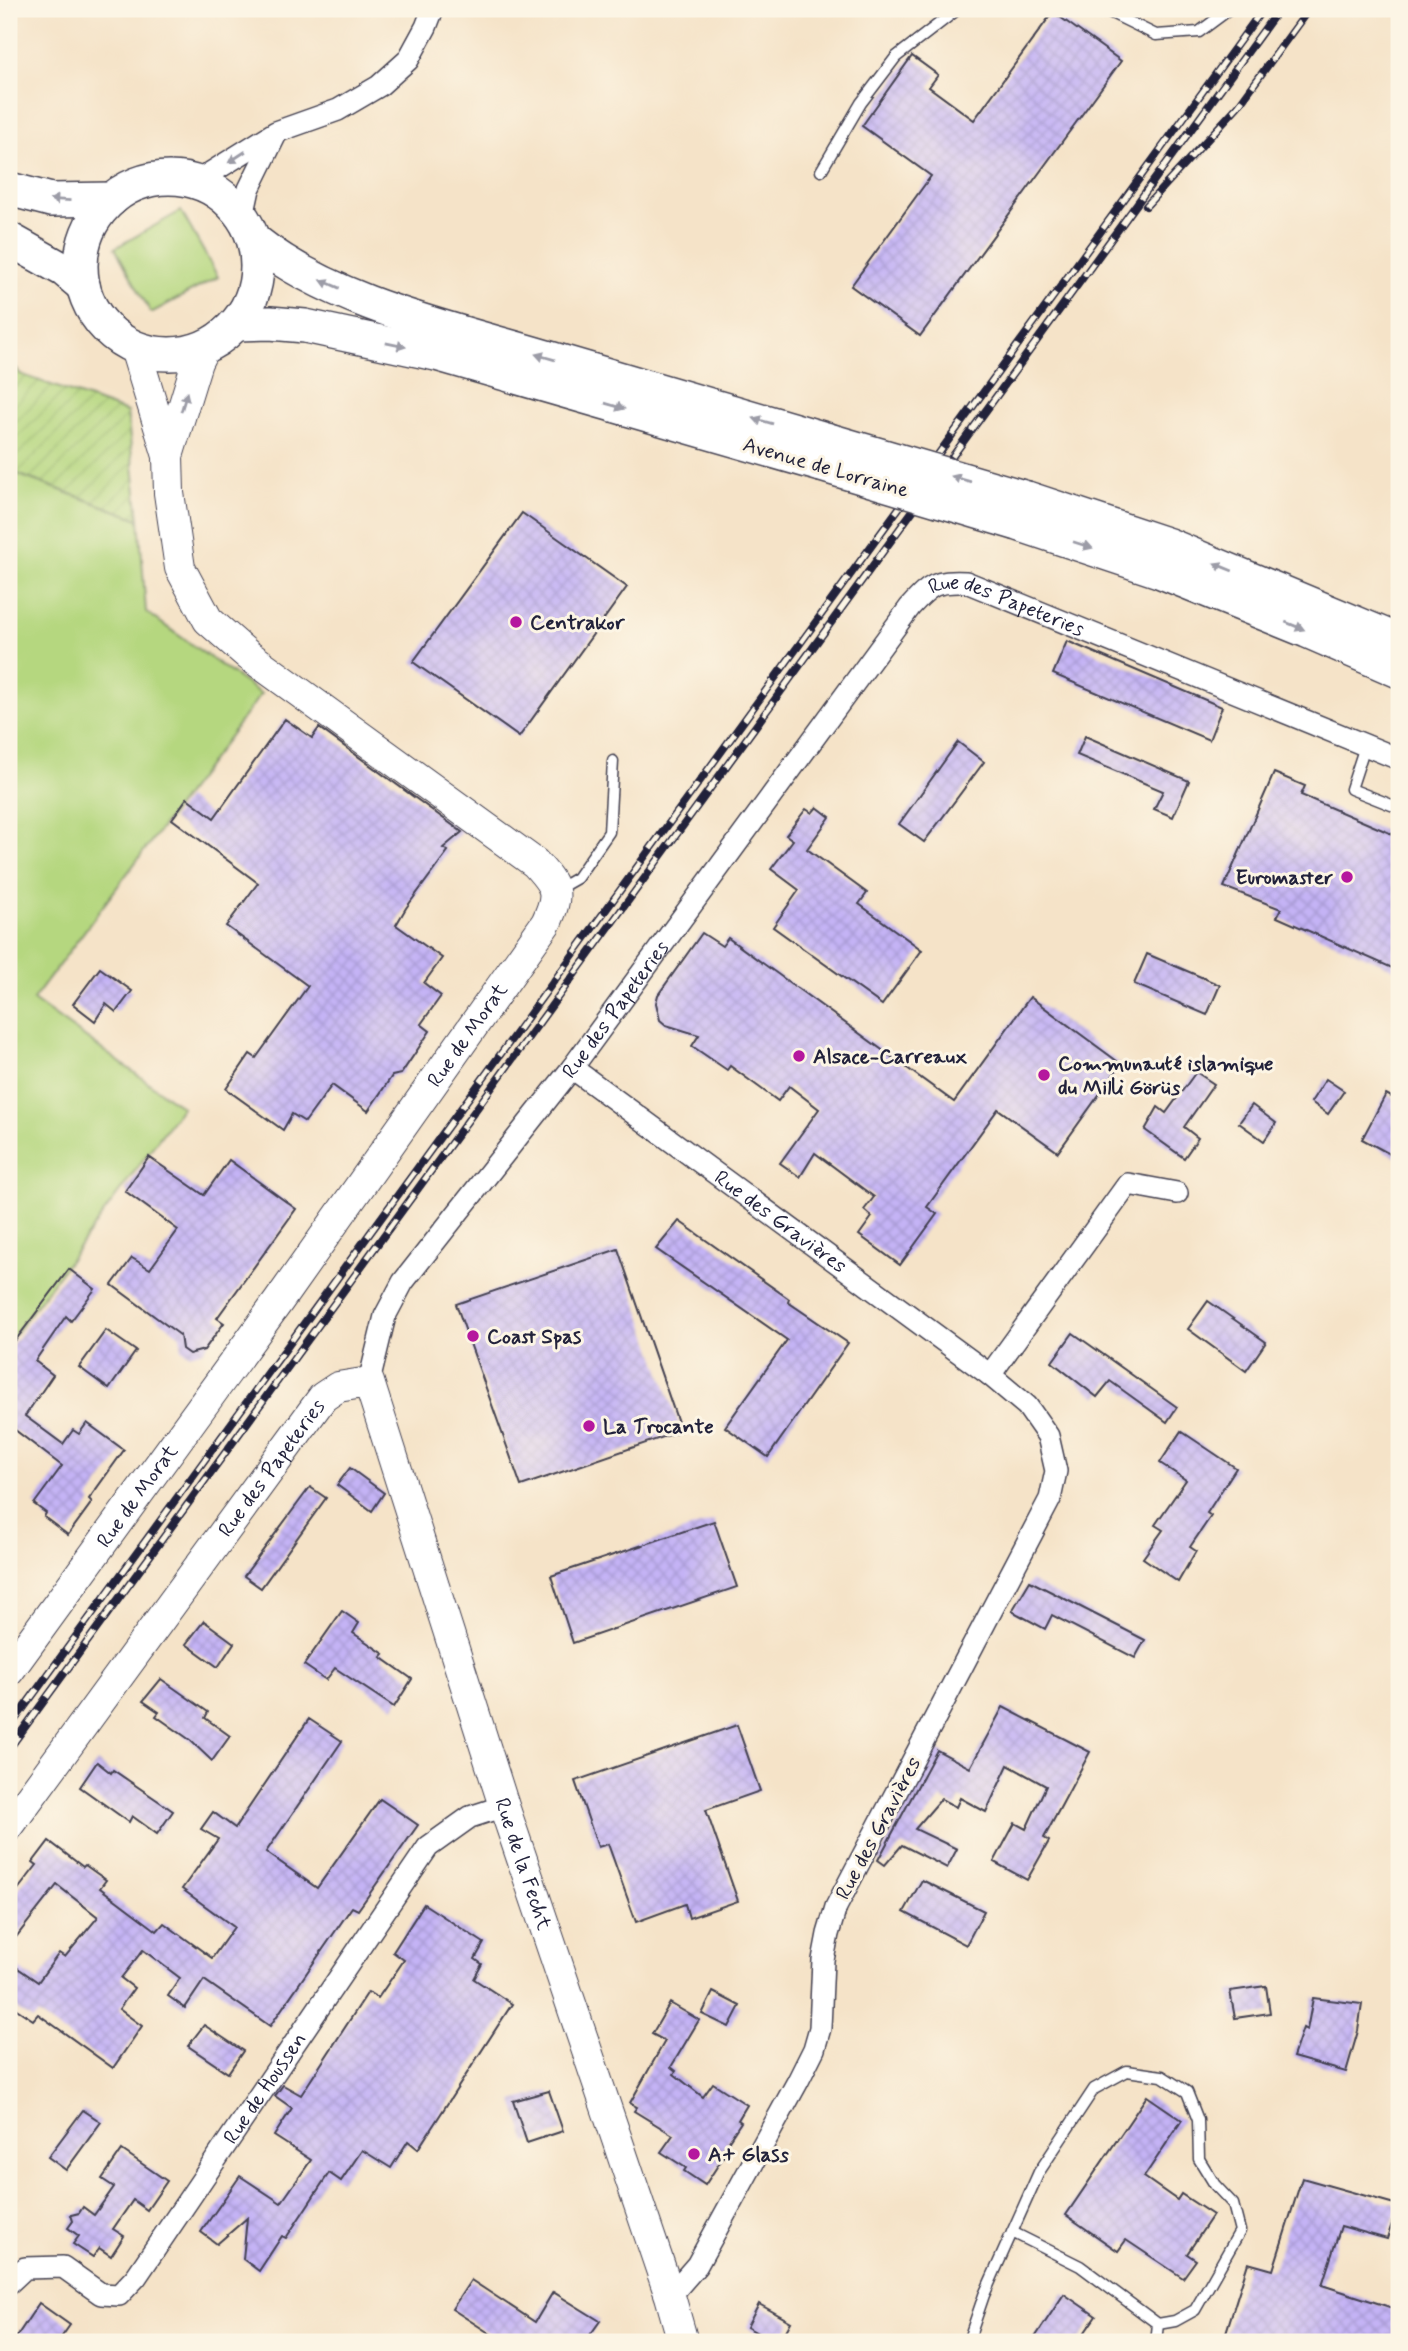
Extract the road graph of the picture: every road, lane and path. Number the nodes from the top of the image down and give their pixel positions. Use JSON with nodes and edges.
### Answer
{"nodes":[{"id":1,"x":433,"y":9,"type":"edge"},
{"id":2,"x":958,"y":9,"type":"edge"},
{"id":3,"x":1103,"y":9,"type":"edge"},
{"id":4,"x":1230,"y":9,"type":"edge"},
{"id":5,"x":276,"y":132,"type":"junction"},
{"id":6,"x":821,"y":171,"type":"dead end"},
{"id":7,"x":196,"y":182,"type":"junction"},
{"id":8,"x":9,"y":189,"type":"edge"},
{"id":9,"x":112,"y":198,"type":"junction"},
{"id":10,"x":248,"y":228,"type":"junction"},
{"id":11,"x":9,"y":239,"type":"edge"},
{"id":12,"x":83,"y":286,"type":"junction"},
{"id":13,"x":236,"y":324,"type":"junction"},
{"id":14,"x":135,"y":348,"type":"junction"},
{"id":15,"x":204,"y":348,"type":"junction"},
{"id":16,"x":825,"y":453,"type":"junction"},
{"id":17,"x":168,"y":456,"type":"junction"},
{"id":18,"x":1022,"y":511,"type":"junction"},
{"id":19,"x":1399,"y":641,"type":"edge"},
{"id":20,"x":1399,"y":671,"type":"edge"},
{"id":21,"x":1365,"y":746,"type":"junction"},
{"id":22,"x":1399,"y":759,"type":"edge"},
{"id":23,"x":613,"y":761,"type":"dead end"},
{"id":24,"x":1399,"y":808,"type":"edge"},
{"id":25,"x":556,"y":890,"type":"junction"},
{"id":26,"x":572,"y":1068,"type":"junction"},
{"id":27,"x":1177,"y":1193,"type":"dead end"},
{"id":28,"x":990,"y":1375,"type":"junction"},
{"id":29,"x":369,"y":1382,"type":"junction"},
{"id":30,"x":9,"y":1671,"type":"edge"},
{"id":31,"x":504,"y":1807,"type":"junction"},
{"id":32,"x":9,"y":1826,"type":"edge"},
{"id":33,"x":1012,"y":2232,"type":"junction"},
{"id":34,"x":9,"y":2283,"type":"edge"},
{"id":35,"x":670,"y":2296,"type":"junction"},
{"id":36,"x":1158,"y":2324,"type":"junction"},
{"id":37,"x":683,"y":2342,"type":"edge"},
{"id":38,"x":968,"y":2342,"type":"edge"},
{"id":39,"x":1156,"y":2342,"type":"edge"}],
"edges":[{"from":1,"to":5,"type":"street"},
{"from":2,"to":6,"type":"lane"},
{"from":3,"to":4,"type":"lane"},
{"from":5,"to":7,"type":"street","one_way":true},
{"from":5,"to":10,"type":"street"},
{"from":7,"to":9,"type":"main road"},
{"from":7,"to":10,"type":"main road"},
{"from":9,"to":8,"type":"main road","one_way":true},
{"from":9,"to":12,"type":"main road"},
{"from":10,"to":13,"type":"main road"},
{"from":16,"to":10,"type":"main road","name":"Avenue de Lorraine","one_way":true},
{"from":11,"to":12,"type":"main road"},
{"from":12,"to":14,"type":"main road"},
{"from":13,"to":15,"type":"main road"},
{"from":13,"to":16,"type":"main road","name":"Avenue de Lorraine","one_way":true},
{"from":14,"to":15,"type":"main road"},
{"from":14,"to":17,"type":"street"},
{"from":17,"to":15,"type":"street","one_way":true},
{"from":16,"to":18,"type":"main road","name":"Avenue de Lorraine","bridge":true},
{"from":17,"to":25,"type":"street"},
{"from":19,"to":18,"type":"main road","name":"Avenue de Lorraine","one_way":true},
{"from":18,"to":20,"type":"main road","name":"Avenue de Lorraine","one_way":true},
{"from":21,"to":22,"type":"street","name":"Rue des Papeteries"},
{"from":21,"to":24,"type":"lane"},
{"from":21,"to":26,"type":"street","name":"Rue des Papeteries"},
{"from":23,"to":25,"type":"lane"},
{"from":25,"to":30,"type":"street","name":"Rue de Morat"},
{"from":26,"to":28,"type":"street","name":"Rue des Gravières"},
{"from":26,"to":29,"type":"street","name":"Rue des Papeteries"},
{"from":27,"to":28,"type":"street"},
{"from":28,"to":35,"type":"street","name":"Rue des Gravières"},
{"from":29,"to":31,"type":"street","name":"Rue de la Fecht"},
{"from":29,"to":32,"type":"street","name":"Rue des Papeteries"},
{"from":31,"to":34,"type":"street","name":"Rue de Houssen"},
{"from":31,"to":35,"type":"street","name":"Rue de la Fecht"},
{"from":33,"to":36,"type":"lane"},
{"from":33,"to":36,"type":"lane"},
{"from":33,"to":38,"type":"lane"},
{"from":35,"to":37,"type":"street","name":"Rue de la Fecht"},
{"from":36,"to":39,"type":"lane"}]}
